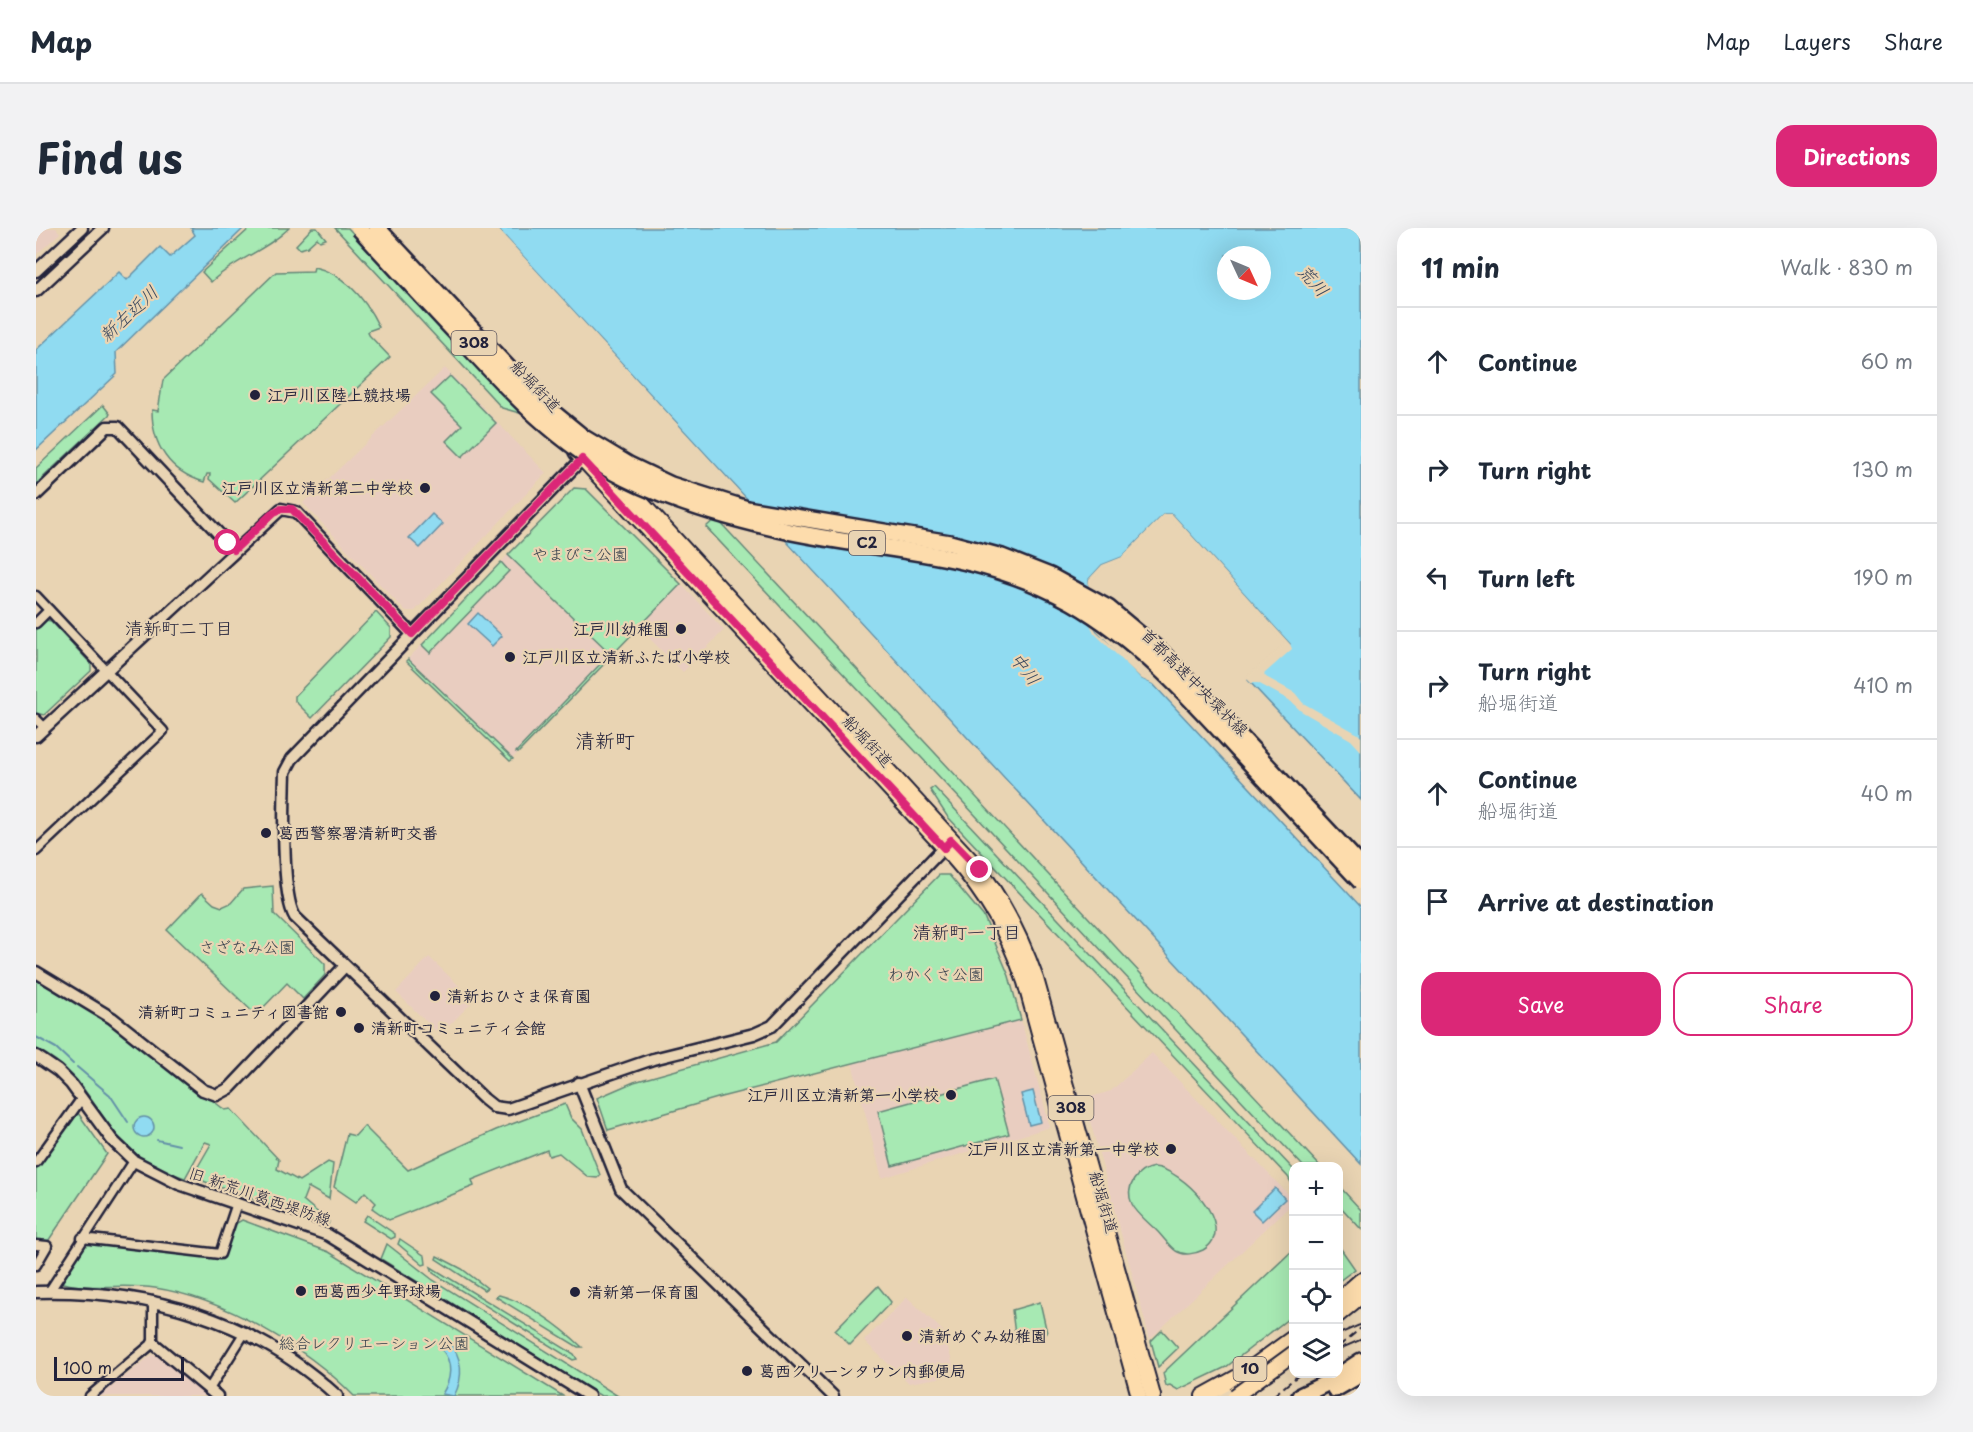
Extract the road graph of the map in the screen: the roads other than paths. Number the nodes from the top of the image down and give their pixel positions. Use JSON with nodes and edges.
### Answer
{"nodes":[{"id":1,"x":82,"y":228,"type":"edge"},
{"id":2,"x":103,"y":228,"type":"edge"},
{"id":3,"x":359,"y":228,"type":"edge"},
{"id":4,"x":366,"y":228,"type":"edge"},
{"id":5,"x":377,"y":228,"type":"edge"},
{"id":6,"x":382,"y":228,"type":"edge"},
{"id":7,"x":36,"y":271,"type":"edge"},
{"id":8,"x":36,"y":291,"type":"edge"},
{"id":9,"x":587,"y":454,"type":"junction"},
{"id":10,"x":36,"y":495,"type":"edge"},
{"id":11,"x":234,"y":550,"type":"junction"},
{"id":12,"x":36,"y":596,"type":"edge"},
{"id":13,"x":49,"y":610,"type":"junction"},
{"id":14,"x":36,"y":623,"type":"edge"},
{"id":15,"x":412,"y":634,"type":"junction"},
{"id":16,"x":106,"y":670,"type":"junction"},
{"id":17,"x":36,"y":719,"type":"edge"},
{"id":18,"x":40,"y":732,"type":"edge"},
{"id":19,"x":947,"y":844,"type":"junction"},
{"id":20,"x":36,"y":851,"type":"edge"},
{"id":21,"x":1361,"y":866,"type":"edge"},
{"id":22,"x":1361,"y":882,"type":"edge"},
{"id":23,"x":345,"y":966,"type":"junction"},
{"id":24,"x":36,"y":972,"type":"edge"},
{"id":25,"x":36,"y":1056,"type":"edge"},
{"id":26,"x":579,"y":1083,"type":"junction"},
{"id":27,"x":82,"y":1098,"type":"junction"},
{"id":28,"x":134,"y":1161,"type":"junction"},
{"id":29,"x":36,"y":1162,"type":"edge"},
{"id":30,"x":237,"y":1203,"type":"junction"},
{"id":31,"x":82,"y":1238,"type":"junction"},
{"id":32,"x":36,"y":1245,"type":"edge"},
{"id":33,"x":36,"y":1265,"type":"edge"},
{"id":34,"x":1361,"y":1280,"type":"edge"},
{"id":35,"x":41,"y":1294,"type":"edge"},
{"id":36,"x":1343,"y":1295,"type":"edge"},
{"id":37,"x":1361,"y":1296,"type":"edge"},
{"id":38,"x":153,"y":1301,"type":"junction"},
{"id":39,"x":1343,"y":1311,"type":"edge"},
{"id":40,"x":245,"y":1332,"type":"junction"},
{"id":41,"x":1361,"y":1332,"type":"edge"},
{"id":42,"x":1289,"y":1340,"type":"edge"},
{"id":43,"x":1343,"y":1340,"type":"edge"},
{"id":44,"x":153,"y":1343,"type":"junction"},
{"id":45,"x":1289,"y":1356,"type":"edge"},
{"id":46,"x":1361,"y":1360,"type":"edge"},
{"id":47,"x":1289,"y":1363,"type":"edge"},
{"id":48,"x":1361,"y":1374,"type":"edge"},
{"id":49,"x":213,"y":1393,"type":"edge"},
{"id":50,"x":330,"y":1394,"type":"edge"},
{"id":51,"x":90,"y":1396,"type":"edge"},
{"id":52,"x":589,"y":1396,"type":"edge"},
{"id":53,"x":833,"y":1396,"type":"edge"},
{"id":54,"x":1139,"y":1396,"type":"edge"},
{"id":55,"x":1153,"y":1396,"type":"edge"},
{"id":56,"x":1203,"y":1396,"type":"edge"},
{"id":57,"x":1235,"y":1396,"type":"edge"},
{"id":58,"x":1300,"y":1396,"type":"edge"},
{"id":59,"x":1322,"y":1396,"type":"edge"}],
"edges":[{"from":1,"to":7,"type":"street"},
{"from":2,"to":8,"type":"street"},
{"from":3,"to":22,"type":"highway","name":"首都高速中央環状線","number":"C2","bridge":true},
{"from":4,"to":9,"type":"main road","name":"船堀街道","number":"308"},
{"from":5,"to":21,"type":"highway","name":"首都高速中央環状線","number":"C2","bridge":true},
{"from":6,"to":9,"type":"main road","name":"船堀街道","number":"308"},
{"from":9,"to":15,"type":"street"},
{"from":9,"to":19,"type":"main road","name":"船堀街道","number":"308"},
{"from":10,"to":11,"type":"street"},
{"from":11,"to":15,"type":"street"},
{"from":11,"to":16,"type":"street"},
{"from":12,"to":13,"type":"street"},
{"from":13,"to":14,"type":"street"},
{"from":13,"to":16,"type":"street"},
{"from":15,"to":23,"type":"street"},
{"from":16,"to":18,"type":"street"},
{"from":16,"to":20,"type":"street"},
{"from":17,"to":18,"type":"street"},
{"from":19,"to":26,"type":"street"},
{"from":19,"to":54,"type":"main road","name":"船堀街道","number":"308"},
{"from":19,"to":55,"type":"main road","name":"船堀街道","number":"308"},
{"from":23,"to":24,"type":"street"},
{"from":23,"to":26,"type":"street"},
{"from":25,"to":27,"type":"street","name":"旧 新荒川葛西堤防線"},
{"from":26,"to":53,"type":"street"},
{"from":27,"to":28,"type":"street","name":"旧 新荒川葛西堤防線"},
{"from":27,"to":29,"type":"street"},
{"from":28,"to":30,"type":"street","name":"旧 新荒川葛西堤防線"},
{"from":28,"to":31,"type":"street"},
{"from":30,"to":31,"type":"street"},
{"from":30,"to":52,"type":"street","name":"旧 新荒川葛西堤防線"},
{"from":31,"to":35,"type":"street"},
{"from":32,"to":33,"type":"street"},
{"from":34,"to":36,"type":"main road"},
{"from":35,"to":38,"type":"street"},
{"from":37,"to":39,"type":"main road"},
{"from":38,"to":40,"type":"street"},
{"from":38,"to":44,"type":"street"},
{"from":40,"to":49,"type":"street"},
{"from":40,"to":50,"type":"street"},
{"from":41,"to":43,"type":"main road"},
{"from":42,"to":56,"type":"main road","number":"10"},
{"from":44,"to":49,"type":"street"},
{"from":44,"to":51,"type":"street"},
{"from":45,"to":57,"type":"main road","number":"10","bridge":true},
{"from":46,"to":58,"type":"highway"},
{"from":47,"to":56,"type":"main road"},
{"from":48,"to":59,"type":"highway"}]}
